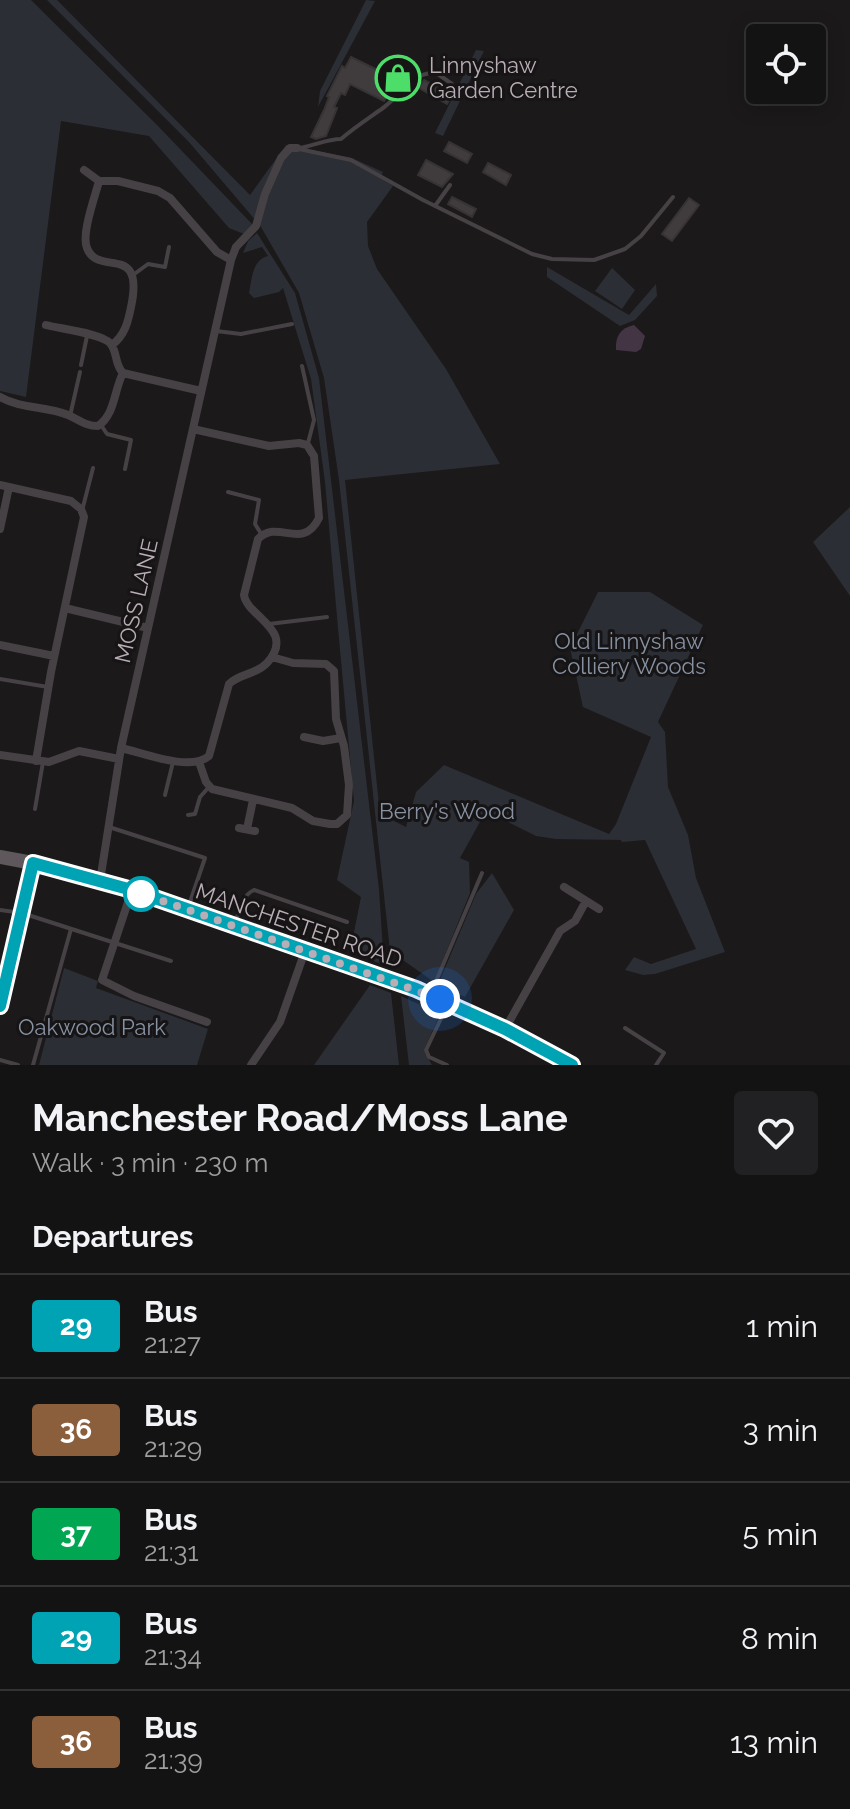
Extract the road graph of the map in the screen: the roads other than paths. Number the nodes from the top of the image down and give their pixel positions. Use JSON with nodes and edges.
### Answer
{"nodes":[{"id":1,"x":452,"y":84,"type":"dead end"},
{"id":2,"x":297,"y":148,"type":"junction"},
{"id":3,"x":84,"y":170,"type":"dead end"},
{"id":4,"x":99,"y":181,"type":"junction"},
{"id":5,"x":450,"y":185,"type":"dead end"},
{"id":6,"x":673,"y":197,"type":"dead end"},
{"id":7,"x":435,"y":206,"type":"junction"},
{"id":8,"x":169,"y":247,"type":"dead end"},
{"id":9,"x":231,"y":260,"type":"junction"},
{"id":10,"x":133,"y":275,"type":"junction"},
{"id":11,"x":59,"y":317,"type":"dead end"},
{"id":12,"x":292,"y":324,"type":"dead end"},
{"id":13,"x":46,"y":325,"type":"dead end"},
{"id":14,"x":57,"y":328,"type":"junction"},
{"id":15,"x":216,"y":331,"type":"junction"},
{"id":16,"x":88,"y":335,"type":"junction"},
{"id":17,"x":112,"y":345,"type":"junction"},
{"id":18,"x":81,"y":365,"type":"dead end"},
{"id":19,"x":302,"y":366,"type":"dead end"},
{"id":20,"x":80,"y":372,"type":"dead end"},
{"id":21,"x":123,"y":373,"type":"junction"},
{"id":22,"x":201,"y":391,"type":"junction"},
{"id":23,"x":0,"y":397,"type":"edge"},
{"id":24,"x":70,"y":416,"type":"junction"},
{"id":25,"x":101,"y":424,"type":"junction"},
{"id":26,"x":193,"y":429,"type":"junction"},
{"id":27,"x":307,"y":445,"type":"junction"},
{"id":28,"x":93,"y":468,"type":"dead end"},
{"id":29,"x":125,"y":469,"type":"dead end"},
{"id":30,"x":5,"y":486,"type":"edge"},
{"id":31,"x":228,"y":492,"type":"dead end"},
{"id":32,"x":81,"y":509,"type":"junction"},
{"id":33,"x":0,"y":529,"type":"edge"},
{"id":34,"x":262,"y":535,"type":"junction"},
{"id":35,"x":65,"y":608,"type":"junction"},
{"id":36,"x":327,"y":617,"type":"dead end"},
{"id":37,"x":269,"y":624,"type":"junction"},
{"id":38,"x":148,"y":628,"type":"junction"},
{"id":39,"x":0,"y":645,"type":"edge"},
{"id":40,"x":54,"y":656,"type":"junction"},
{"id":41,"x":272,"y":657,"type":"junction"},
{"id":42,"x":0,"y":679,"type":"edge"},
{"id":43,"x":48,"y":687,"type":"junction"},
{"id":44,"x":304,"y":737,"type":"dead end"},
{"id":45,"x":341,"y":738,"type":"junction"},
{"id":46,"x":121,"y":748,"type":"junction"},
{"id":47,"x":0,"y":755,"type":"edge"},
{"id":48,"x":119,"y":759,"type":"junction"},
{"id":49,"x":173,"y":760,"type":"junction"},
{"id":50,"x":39,"y":761,"type":"junction"},
{"id":51,"x":199,"y":762,"type":"junction"},
{"id":52,"x":209,"y":786,"type":"junction"},
{"id":53,"x":165,"y":795,"type":"dead end"},
{"id":54,"x":253,"y":800,"type":"junction"},
{"id":55,"x":35,"y":809,"type":"dead end"},
{"id":56,"x":188,"y":815,"type":"dead end"},
{"id":57,"x":109,"y":827,"type":"junction"},
{"id":58,"x":247,"y":829,"type":"dead end"},
{"id":59,"x":0,"y":857,"type":"edge"},
{"id":60,"x":33,"y":863,"type":"junction"},
{"id":61,"x":482,"y":873,"type":"dead end"},
{"id":62,"x":100,"y":881,"type":"junction"},
{"id":63,"x":564,"y":887,"type":"dead end"},
{"id":64,"x":132,"y":890,"type":"junction"},
{"id":65,"x":586,"y":901,"type":"junction"},
{"id":66,"x":599,"y":909,"type":"dead end"},
{"id":67,"x":0,"y":910,"type":"edge"},
{"id":68,"x":187,"y":910,"type":"junction"},
{"id":69,"x":22,"y":913,"type":"junction"},
{"id":70,"x":347,"y":922,"type":"dead end"},
{"id":71,"x":234,"y":926,"type":"junction"},
{"id":72,"x":71,"y":929,"type":"junction"},
{"id":73,"x":114,"y":942,"type":"junction"},
{"id":74,"x":7,"y":948,"type":"edge"},
{"id":75,"x":305,"y":951,"type":"junction"},
{"id":76,"x":171,"y":961,"type":"dead end"},
{"id":77,"x":430,"y":995,"type":"junction"},
{"id":78,"x":448,"y":1002,"type":"junction"},
{"id":79,"x":0,"y":1005,"type":"edge"},
{"id":80,"x":207,"y":1022,"type":"dead end"},
{"id":81,"x":625,"y":1028,"type":"dead end"},
{"id":82,"x":505,"y":1029,"type":"junction"},
{"id":83,"x":0,"y":1060,"type":"edge"},
{"id":84,"x":18,"y":1065,"type":"edge"},
{"id":85,"x":33,"y":1065,"type":"edge"},
{"id":86,"x":251,"y":1065,"type":"edge"},
{"id":87,"x":447,"y":1065,"type":"edge"},
{"id":88,"x":571,"y":1065,"type":"edge"},
{"id":89,"x":656,"y":1065,"type":"edge"}],
"edges":[{"from":1,"to":2,"type":"lane"},
{"from":2,"to":7,"type":"lane"},
{"from":2,"to":9,"type":"street","name":"MOSS LANE"},
{"from":3,"to":4,"type":"street"},
{"from":4,"to":9,"type":"street"},
{"from":4,"to":10,"type":"street"},
{"from":5,"to":7,"type":"lane"},
{"from":6,"to":7,"type":"lane"},
{"from":8,"to":10,"type":"lane"},
{"from":9,"to":15,"type":"street","name":"MOSS LANE"},
{"from":10,"to":17,"type":"street"},
{"from":11,"to":14,"type":"street"},
{"from":12,"to":15,"type":"lane"},
{"from":13,"to":14,"type":"street"},
{"from":14,"to":16,"type":"street"},
{"from":15,"to":22,"type":"street","name":"MOSS LANE"},
{"from":16,"to":17,"type":"street"},
{"from":16,"to":18,"type":"lane"},
{"from":17,"to":21,"type":"street"},
{"from":19,"to":27,"type":"lane"},
{"from":20,"to":24,"type":"lane"},
{"from":21,"to":22,"type":"street"},
{"from":21,"to":25,"type":"street"},
{"from":22,"to":26,"type":"street","name":"MOSS LANE"},
{"from":23,"to":24,"type":"street"},
{"from":24,"to":25,"type":"street"},
{"from":25,"to":29,"type":"lane"},
{"from":26,"to":27,"type":"street"},
{"from":26,"to":38,"type":"street","name":"MOSS LANE"},
{"from":27,"to":34,"type":"street"},
{"from":28,"to":32,"type":"lane"},
{"from":30,"to":32,"type":"street"},
{"from":30,"to":33,"type":"street"},
{"from":31,"to":34,"type":"lane"},
{"from":32,"to":35,"type":"street"},
{"from":34,"to":37,"type":"street"},
{"from":35,"to":38,"type":"street"},
{"from":35,"to":40,"type":"street"},
{"from":36,"to":37,"type":"lane"},
{"from":37,"to":41,"type":"street"},
{"from":38,"to":46,"type":"street","name":"MOSS LANE"},
{"from":39,"to":40,"type":"street"},
{"from":40,"to":43,"type":"street"},
{"from":41,"to":45,"type":"street"},
{"from":41,"to":51,"type":"street"},
{"from":42,"to":43,"type":"lane"},
{"from":43,"to":50,"type":"street"},
{"from":44,"to":45,"type":"street"},
{"from":45,"to":54,"type":"street"},
{"from":46,"to":48,"type":"street","name":"MOSS LANE"},
{"from":46,"to":49,"type":"street"},
{"from":47,"to":50,"type":"street"},
{"from":48,"to":50,"type":"street"},
{"from":48,"to":57,"type":"street","name":"MOSS LANE"},
{"from":49,"to":51,"type":"street"},
{"from":49,"to":53,"type":"lane"},
{"from":50,"to":55,"type":"lane"},
{"from":51,"to":52,"type":"street"},
{"from":52,"to":54,"type":"street"},
{"from":52,"to":56,"type":"lane"},
{"from":54,"to":58,"type":"street"},
{"from":57,"to":62,"type":"street","name":"MOSS LANE"},
{"from":57,"to":68,"type":"lane"},
{"from":59,"to":60,"type":"main road","name":"MANCHESTER ROAD"},
{"from":60,"to":62,"type":"main road","name":"MANCHESTER ROAD"},
{"from":60,"to":69,"type":"street"},
{"from":61,"to":77,"type":"lane"},
{"from":62,"to":64,"type":"main road","name":"MANCHESTER ROAD"},
{"from":63,"to":65,"type":"street"},
{"from":64,"to":68,"type":"main road","name":"MANCHESTER ROAD"},
{"from":64,"to":73,"type":"street"},
{"from":65,"to":66,"type":"street"},
{"from":65,"to":82,"type":"street"},
{"from":67,"to":69,"type":"lane"},
{"from":68,"to":71,"type":"main road","name":"MANCHESTER ROAD"},
{"from":69,"to":72,"type":"lane"},
{"from":69,"to":74,"type":"street"},
{"from":70,"to":71,"type":"lane"},
{"from":71,"to":75,"type":"main road","name":"MANCHESTER ROAD"},
{"from":72,"to":73,"type":"lane"},
{"from":72,"to":85,"type":"lane"},
{"from":73,"to":76,"type":"lane"},
{"from":73,"to":80,"type":"street"},
{"from":74,"to":79,"type":"street"},
{"from":75,"to":77,"type":"main road","name":"MANCHESTER ROAD"},
{"from":75,"to":86,"type":"street"},
{"from":77,"to":78,"type":"main road","name":"MANCHESTER ROAD"},
{"from":78,"to":82,"type":"main road","name":"MANCHESTER ROAD"},
{"from":78,"to":87,"type":"lane"},
{"from":81,"to":89,"type":"lane"},
{"from":82,"to":88,"type":"main road","name":"MANCHESTER ROAD"},
{"from":83,"to":84,"type":"lane"}]}
